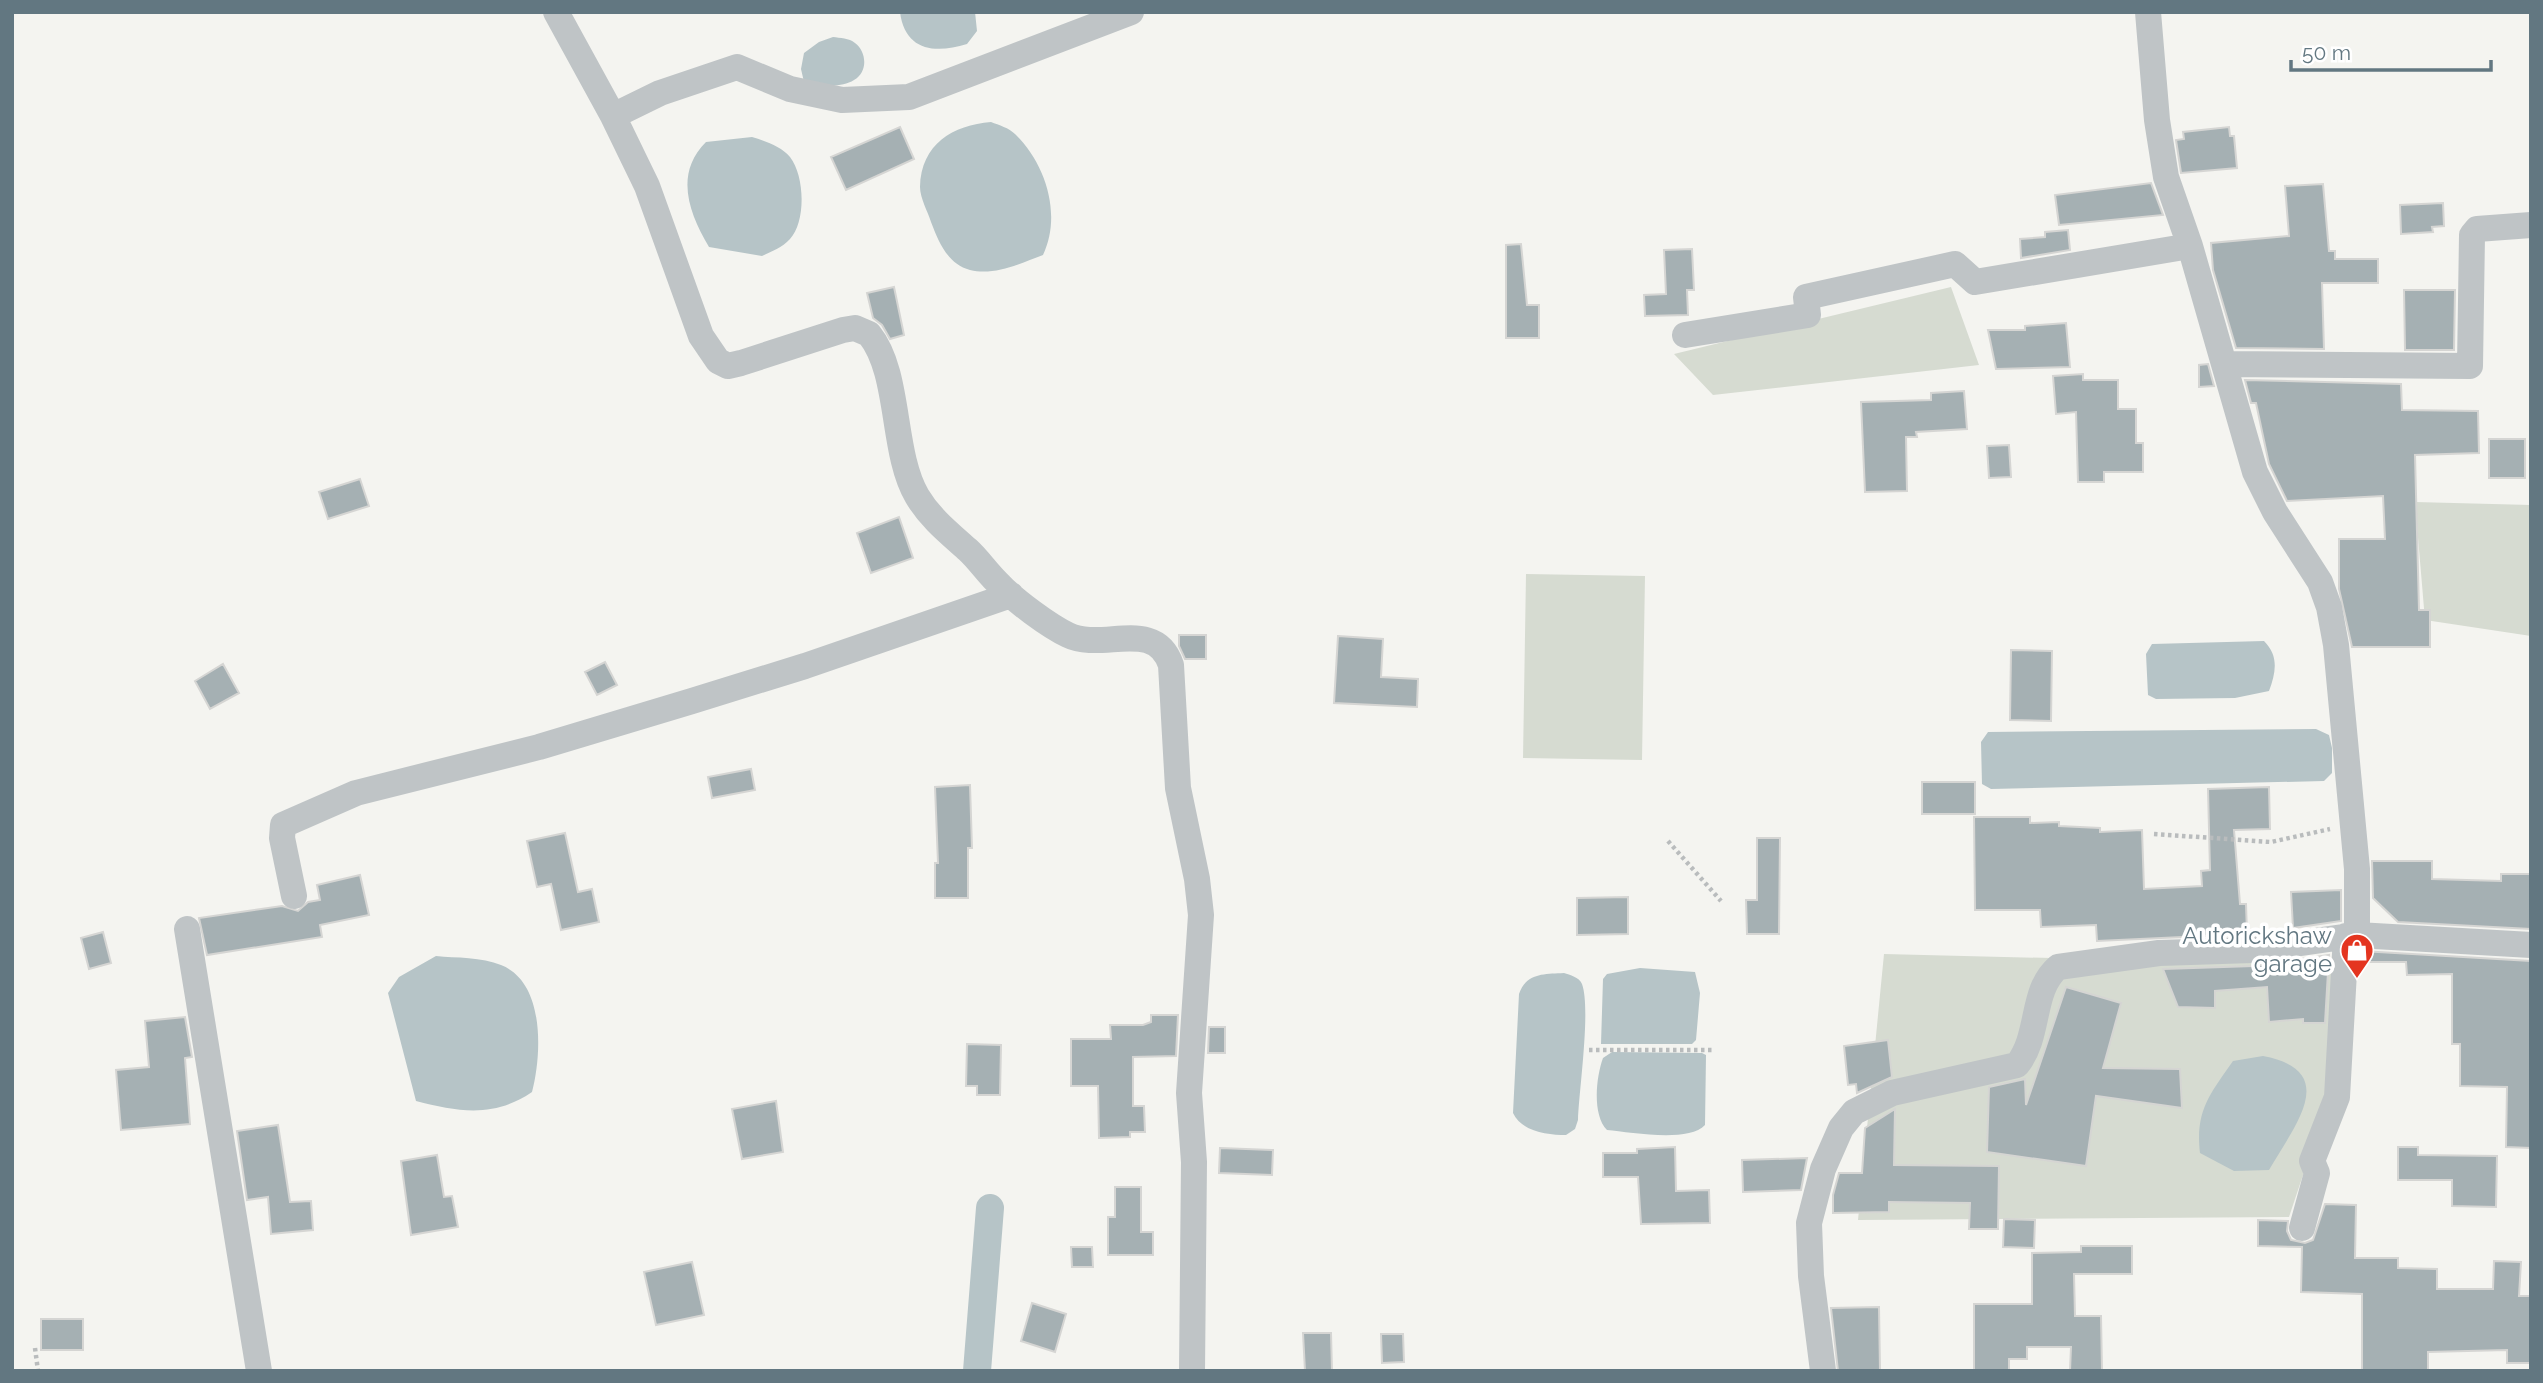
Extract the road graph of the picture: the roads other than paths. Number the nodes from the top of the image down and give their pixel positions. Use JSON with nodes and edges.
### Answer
{"nodes":[{"id":1,"x":555,"y":12,"type":"edge"},
{"id":2,"x":1131,"y":12,"type":"edge"},
{"id":3,"x":2148,"y":12,"type":"edge"},
{"id":4,"x":613,"y":116,"type":"junction"},
{"id":5,"x":2531,"y":225,"type":"edge"},
{"id":6,"x":2190,"y":246,"type":"junction"},
{"id":7,"x":1685,"y":335,"type":"dead end"},
{"id":8,"x":2224,"y":364,"type":"junction"},
{"id":9,"x":1010,"y":595,"type":"junction"},
{"id":10,"x":294,"y":896,"type":"dead end"},
{"id":11,"x":187,"y":929,"type":"dead end"},
{"id":12,"x":2351,"y":935,"type":"junction"},
{"id":13,"x":2531,"y":945,"type":"edge"},
{"id":14,"x":2302,"y":1228,"type":"dead end"},
{"id":15,"x":259,"y":1371,"type":"edge"},
{"id":16,"x":1192,"y":1371,"type":"edge"},
{"id":17,"x":1823,"y":1371,"type":"edge"}],
"edges":[{"from":1,"to":4,"type":"street"},
{"from":2,"to":4,"type":"street"},
{"from":3,"to":6,"type":"street"},
{"from":4,"to":9,"type":"street"},
{"from":5,"to":8,"type":"street"},
{"from":6,"to":7,"type":"street"},
{"from":6,"to":8,"type":"street"},
{"from":8,"to":12,"type":"street"},
{"from":9,"to":10,"type":"street"},
{"from":9,"to":16,"type":"street"},
{"from":11,"to":15,"type":"street"},
{"from":12,"to":13,"type":"street"},
{"from":12,"to":14,"type":"street"},
{"from":12,"to":17,"type":"street"}]}
